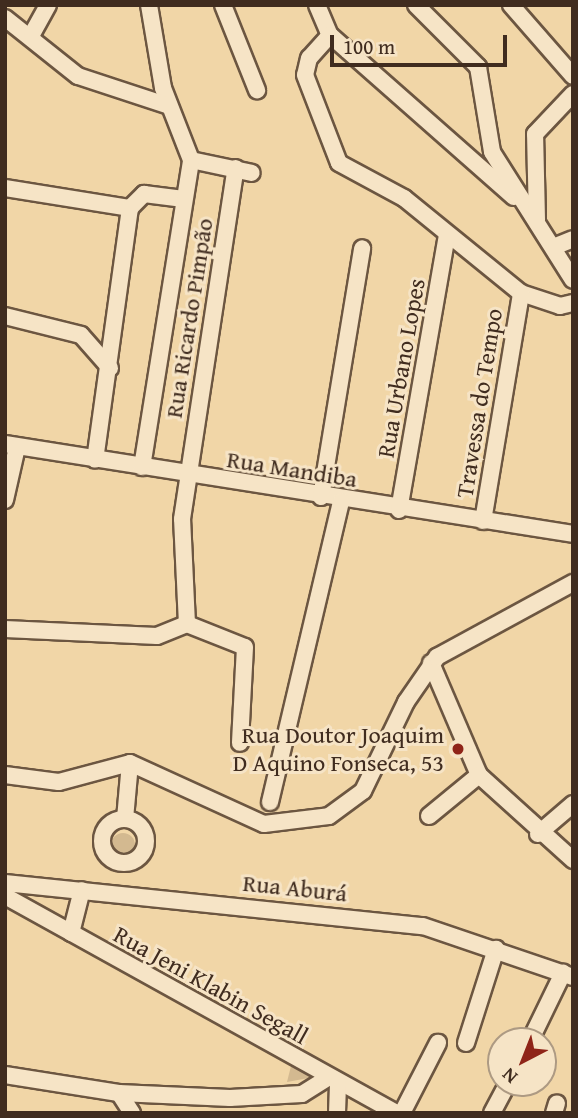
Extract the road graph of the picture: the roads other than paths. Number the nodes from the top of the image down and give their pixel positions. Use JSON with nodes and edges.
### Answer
{"nodes":[{"id":1,"x":48,"y":5,"type":"edge"},
{"id":2,"x":149,"y":5,"type":"edge"},
{"id":3,"x":223,"y":5,"type":"edge"},
{"id":4,"x":317,"y":5,"type":"edge"},
{"id":5,"x":416,"y":5,"type":"edge"},
{"id":6,"x":511,"y":5,"type":"edge"},
{"id":7,"x":5,"y":18,"type":"edge"},
{"id":8,"x":32,"y":34,"type":"junction"},
{"id":9,"x":330,"y":35,"type":"junction"},
{"id":10,"x":573,"y":76,"type":"edge"},
{"id":11,"x":257,"y":90,"type":"dead end"},
{"id":12,"x":573,"y":94,"type":"edge"},
{"id":13,"x":169,"y":106,"type":"junction"},
{"id":14,"x":191,"y":160,"type":"junction"},
{"id":15,"x":236,"y":169,"type":"junction"},
{"id":16,"x":252,"y":173,"type":"dead end"},
{"id":17,"x":5,"y":188,"type":"edge"},
{"id":18,"x":184,"y":199,"type":"junction"},
{"id":19,"x":524,"y":205,"type":"junction"},
{"id":20,"x":130,"y":208,"type":"junction"},
{"id":21,"x":537,"y":220,"type":"junction"},
{"id":22,"x":447,"y":234,"type":"junction"},
{"id":23,"x":573,"y":239,"type":"edge"},
{"id":24,"x":556,"y":246,"type":"junction"},
{"id":25,"x":362,"y":248,"type":"dead end"},
{"id":26,"x":573,"y":280,"type":"edge"},
{"id":27,"x":520,"y":293,"type":"junction"},
{"id":28,"x":573,"y":303,"type":"edge"},
{"id":29,"x":5,"y":316,"type":"edge"},
{"id":30,"x":110,"y":368,"type":"junction"},
{"id":31,"x":11,"y":446,"type":"edge"},
{"id":32,"x":95,"y":460,"type":"junction"},
{"id":33,"x":142,"y":467,"type":"junction"},
{"id":34,"x":187,"y":475,"type":"junction"},
{"id":35,"x":321,"y":497,"type":"junction"},
{"id":36,"x":5,"y":500,"type":"edge"},
{"id":37,"x":341,"y":501,"type":"junction"},
{"id":38,"x":399,"y":510,"type":"junction"},
{"id":39,"x":483,"y":522,"type":"junction"},
{"id":40,"x":573,"y":534,"type":"edge"},
{"id":41,"x":573,"y":583,"type":"edge"},
{"id":42,"x":187,"y":624,"type":"junction"},
{"id":43,"x":5,"y":629,"type":"edge"},
{"id":44,"x":431,"y":663,"type":"junction"},
{"id":45,"x":240,"y":743,"type":"dead end"},
{"id":46,"x":130,"y":763,"type":"junction"},
{"id":47,"x":5,"y":775,"type":"edge"},
{"id":48,"x":479,"y":775,"type":"junction"},
{"id":49,"x":270,"y":802,"type":"dead end"},
{"id":50,"x":573,"y":804,"type":"edge"},
{"id":51,"x":429,"y":816,"type":"dead end"},
{"id":52,"x":125,"y":819,"type":"junction"},
{"id":53,"x":538,"y":834,"type":"junction"},
{"id":54,"x":573,"y":860,"type":"edge"},
{"id":55,"x":120,"y":863,"type":"junction"},
{"id":56,"x":5,"y":883,"type":"edge"},
{"id":57,"x":82,"y":890,"type":"junction"},
{"id":58,"x":115,"y":893,"type":"junction"},
{"id":59,"x":5,"y":896,"type":"edge"},
{"id":60,"x":71,"y":933,"type":"junction"},
{"id":61,"x":496,"y":949,"type":"junction"},
{"id":62,"x":568,"y":975,"type":"edge"},
{"id":63,"x":538,"y":1027,"type":"edge"},
{"id":64,"x":438,"y":1043,"type":"dead end"},
{"id":65,"x":466,"y":1043,"type":"dead end"},
{"id":66,"x":5,"y":1075,"type":"edge"},
{"id":67,"x":334,"y":1080,"type":"junction"},
{"id":68,"x":119,"y":1093,"type":"junction"},
{"id":69,"x":501,"y":1097,"type":"edge"},
{"id":70,"x":132,"y":1113,"type":"edge"},
{"id":71,"x":337,"y":1113,"type":"edge"},
{"id":72,"x":396,"y":1113,"type":"edge"},
{"id":73,"x":402,"y":1113,"type":"edge"},
{"id":74,"x":492,"y":1113,"type":"edge"}],
"edges":[{"from":1,"to":8,"type":"street"},
{"from":2,"to":13,"type":"street"},
{"from":3,"to":11,"type":"street"},
{"from":4,"to":9,"type":"street"},
{"from":5,"to":19,"type":"street"},
{"from":6,"to":10,"type":"street"},
{"from":7,"to":8,"type":"street"},
{"from":8,"to":13,"type":"street"},
{"from":9,"to":19,"type":"street"},
{"from":9,"to":22,"type":"street"},
{"from":12,"to":21,"type":"street"},
{"from":13,"to":14,"type":"street"},
{"from":14,"to":15,"type":"street"},
{"from":14,"to":18,"type":"street"},
{"from":15,"to":16,"type":"street"},
{"from":15,"to":34,"type":"street","name":"Rua Ricardo Pimpão"},
{"from":17,"to":20,"type":"street"},
{"from":18,"to":20,"type":"street"},
{"from":18,"to":33,"type":"street"},
{"from":19,"to":21,"type":"street"},
{"from":20,"to":30,"type":"street"},
{"from":21,"to":24,"type":"street"},
{"from":22,"to":27,"type":"street"},
{"from":22,"to":38,"type":"street","name":"Rua Urbano Lopes"},
{"from":23,"to":24,"type":"street"},
{"from":24,"to":26,"type":"street"},
{"from":25,"to":35,"type":"street"},
{"from":27,"to":28,"type":"street"},
{"from":27,"to":39,"type":"street","name":"Travessa do Tempo"},
{"from":29,"to":30,"type":"street"},
{"from":30,"to":32,"type":"street"},
{"from":31,"to":32,"type":"street","name":"Rua Mandiba"},
{"from":31,"to":36,"type":"street"},
{"from":32,"to":33,"type":"street","name":"Rua Mandiba"},
{"from":33,"to":34,"type":"street","name":"Rua Mandiba"},
{"from":34,"to":35,"type":"street","name":"Rua Mandiba"},
{"from":34,"to":42,"type":"street","name":"Rua Ricardo Pimpão"},
{"from":35,"to":37,"type":"street","name":"Rua Mandiba"},
{"from":37,"to":38,"type":"street","name":"Rua Mandiba"},
{"from":37,"to":49,"type":"street"},
{"from":38,"to":39,"type":"street","name":"Rua Mandiba"},
{"from":39,"to":40,"type":"street","name":"Rua Mandiba"},
{"from":41,"to":44,"type":"street"},
{"from":42,"to":43,"type":"street"},
{"from":42,"to":45,"type":"street"},
{"from":44,"to":46,"type":"street"},
{"from":44,"to":48,"type":"street"},
{"from":46,"to":47,"type":"street"},
{"from":46,"to":52,"type":"street"},
{"from":48,"to":51,"type":"street"},
{"from":48,"to":53,"type":"street"},
{"from":50,"to":53,"type":"street"},
{"from":52,"to":55,"type":"street"},
{"from":52,"to":55,"type":"street"},
{"from":53,"to":54,"type":"street"},
{"from":55,"to":58,"type":"street"},
{"from":56,"to":57,"type":"street","name":"Rua Aburá"},
{"from":57,"to":58,"type":"street","name":"Rua Aburá"},
{"from":57,"to":60,"type":"street"},
{"from":58,"to":61,"type":"street","name":"Rua Aburá"},
{"from":59,"to":60,"type":"street","name":"Rua Jeni Klabin Segall"},
{"from":60,"to":67,"type":"street","name":"Rua Jeni Klabin Segall"},
{"from":61,"to":62,"type":"street","name":"Rua Aburá"},
{"from":61,"to":65,"type":"street"},
{"from":62,"to":63,"type":"street"},
{"from":64,"to":73,"type":"street"},
{"from":66,"to":68,"type":"street"},
{"from":67,"to":68,"type":"street"},
{"from":67,"to":71,"type":"street"},
{"from":67,"to":72,"type":"street","name":"Rua Jeni Klabin Segall"},
{"from":68,"to":70,"type":"street"},
{"from":69,"to":74,"type":"street"}]}
